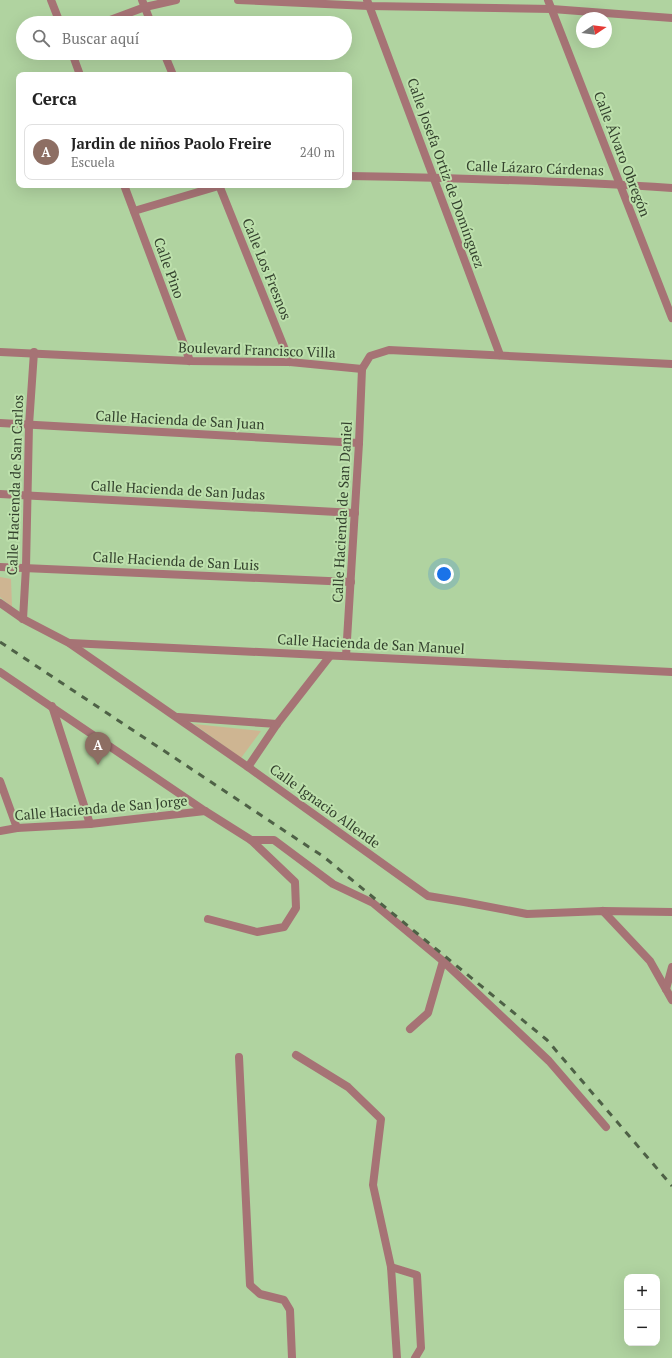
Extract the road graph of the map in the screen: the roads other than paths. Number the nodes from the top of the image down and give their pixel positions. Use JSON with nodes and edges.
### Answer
{"nodes":[{"id":1,"x":51,"y":0,"type":"edge"},
{"id":2,"x":176,"y":0,"type":"edge"},
{"id":3,"x":238,"y":0,"type":"edge"},
{"id":4,"x":548,"y":0,"type":"edge"},
{"id":5,"x":368,"y":3,"type":"edge"},
{"id":6,"x":143,"y":4,"type":"edge"},
{"id":7,"x":552,"y":9,"type":"junction"},
{"id":8,"x":57,"y":16,"type":"edge"},
{"id":9,"x":117,"y":16,"type":"edge"},
{"id":10,"x":148,"y":16,"type":"edge"},
{"id":11,"x":672,"y":18,"type":"edge"},
{"id":12,"x":75,"y":60,"type":"edge"},
{"id":13,"x":167,"y":60,"type":"edge"},
{"id":14,"x":79,"y":72,"type":"edge"},
{"id":15,"x":172,"y":72,"type":"edge"},
{"id":16,"x":352,"y":176,"type":"edge"},
{"id":17,"x":433,"y":177,"type":"junction"},
{"id":18,"x":620,"y":185,"type":"junction"},
{"id":19,"x":125,"y":188,"type":"edge"},
{"id":20,"x":210,"y":188,"type":"edge"},
{"id":21,"x":221,"y":188,"type":"edge"},
{"id":22,"x":672,"y":188,"type":"edge"},
{"id":23,"x":134,"y":211,"type":"junction"},
{"id":24,"x":672,"y":318,"type":"edge"},
{"id":25,"x":0,"y":352,"type":"edge"},
{"id":26,"x":34,"y":352,"type":"junction"},
{"id":27,"x":500,"y":355,"type":"junction"},
{"id":28,"x":190,"y":361,"type":"junction"},
{"id":29,"x":290,"y":362,"type":"junction"},
{"id":30,"x":672,"y":364,"type":"edge"},
{"id":31,"x":362,"y":369,"type":"junction"},
{"id":32,"x":0,"y":423,"type":"edge"},
{"id":33,"x":29,"y":424,"type":"junction"},
{"id":34,"x":359,"y":443,"type":"junction"},
{"id":35,"x":0,"y":494,"type":"edge"},
{"id":36,"x":28,"y":495,"type":"junction"},
{"id":37,"x":355,"y":512,"type":"junction"},
{"id":38,"x":0,"y":567,"type":"edge"},
{"id":39,"x":26,"y":567,"type":"junction"},
{"id":40,"x":351,"y":582,"type":"junction"},
{"id":41,"x":0,"y":603,"type":"edge"},
{"id":42,"x":23,"y":619,"type":"junction"},
{"id":43,"x":69,"y":643,"type":"junction"},
{"id":44,"x":330,"y":656,"type":"junction"},
{"id":45,"x":346,"y":656,"type":"junction"},
{"id":46,"x":0,"y":672,"type":"edge"},
{"id":47,"x":672,"y":672,"type":"edge"},
{"id":48,"x":52,"y":706,"type":"junction"},
{"id":49,"x":177,"y":717,"type":"junction"},
{"id":50,"x":277,"y":724,"type":"junction"},
{"id":51,"x":248,"y":767,"type":"junction"},
{"id":52,"x":0,"y":781,"type":"edge"},
{"id":53,"x":205,"y":811,"type":"junction"},
{"id":54,"x":90,"y":824,"type":"junction"},
{"id":55,"x":17,"y":828,"type":"junction"},
{"id":56,"x":0,"y":831,"type":"edge"},
{"id":57,"x":251,"y":840,"type":"junction"},
{"id":58,"x":603,"y":911,"type":"junction"},
{"id":59,"x":672,"y":912,"type":"edge"},
{"id":60,"x":208,"y":919,"type":"dead end"},
{"id":61,"x":443,"y":961,"type":"junction"},
{"id":62,"x":672,"y":967,"type":"edge"},
{"id":63,"x":666,"y":989,"type":"junction"},
{"id":64,"x":672,"y":1000,"type":"edge"},
{"id":65,"x":410,"y":1029,"type":"dead end"},
{"id":66,"x":296,"y":1055,"type":"dead end"},
{"id":67,"x":240,"y":1057,"type":"dead end"},
{"id":68,"x":606,"y":1127,"type":"dead end"},
{"id":69,"x":391,"y":1267,"type":"junction"},
{"id":70,"x":292,"y":1358,"type":"edge"},
{"id":71,"x":397,"y":1358,"type":"edge"},
{"id":72,"x":415,"y":1358,"type":"edge"}],
"edges":[{"from":1,"to":8,"type":"street"},
{"from":2,"to":6,"type":"street"},
{"from":3,"to":5,"type":"street"},
{"from":4,"to":7,"type":"street","name":"Calle Álvaro Obregón"},
{"from":5,"to":7,"type":"street"},
{"from":5,"to":17,"type":"street","name":"Calle Josefa Ortiz de Domínguez"},
{"from":6,"to":9,"type":"street"},
{"from":6,"to":10,"type":"street"},
{"from":7,"to":11,"type":"street"},
{"from":7,"to":18,"type":"street","name":"Calle Álvaro Obregón"},
{"from":12,"to":14,"type":"street"},
{"from":13,"to":15,"type":"street"},
{"from":16,"to":17,"type":"street","name":"Calle Lázaro Cárdenas"},
{"from":17,"to":18,"type":"street","name":"Calle Lázaro Cárdenas"},
{"from":17,"to":27,"type":"street","name":"Calle Josefa Ortiz de Domínguez"},
{"from":18,"to":22,"type":"street","name":"Calle Lázaro Cárdenas"},
{"from":18,"to":24,"type":"street","name":"Calle Álvaro Obregón"},
{"from":19,"to":23,"type":"street","name":"Calle Pino"},
{"from":20,"to":23,"type":"street"},
{"from":21,"to":29,"type":"street","name":"Calle Los Fresnos"},
{"from":23,"to":28,"type":"street","name":"Calle Pino"},
{"from":25,"to":26,"type":"street","name":"Boulevard Francisco Villa"},
{"from":26,"to":28,"type":"street","name":"Boulevard Francisco Villa"},
{"from":26,"to":33,"type":"street","name":"Calle Hacienda de San Carlos"},
{"from":27,"to":30,"type":"street"},
{"from":27,"to":31,"type":"street"},
{"from":28,"to":29,"type":"street","name":"Boulevard Francisco Villa"},
{"from":29,"to":31,"type":"street","name":"Boulevard Francisco Villa"},
{"from":31,"to":34,"type":"street","name":"Calle Hacienda de San Daniel"},
{"from":32,"to":33,"type":"street","name":"Calle Hacienda de San Juan"},
{"from":33,"to":34,"type":"street","name":"Calle Hacienda de San Juan"},
{"from":33,"to":36,"type":"street","name":"Calle Hacienda de San Carlos"},
{"from":34,"to":37,"type":"street","name":"Calle Hacienda de San Daniel"},
{"from":35,"to":36,"type":"street","name":"Calle Hacienda de San Judas"},
{"from":36,"to":37,"type":"street","name":"Calle Hacienda de San Judas"},
{"from":36,"to":39,"type":"street","name":"Calle Hacienda de San Carlos"},
{"from":37,"to":40,"type":"street","name":"Calle Hacienda de San Daniel"},
{"from":38,"to":39,"type":"street","name":"Calle Hacienda de San Luis"},
{"from":39,"to":40,"type":"street","name":"Calle Hacienda de San Luis"},
{"from":39,"to":42,"type":"street","name":"Calle Hacienda de San Carlos"},
{"from":40,"to":45,"type":"street","name":"Calle Hacienda de San Daniel"},
{"from":41,"to":42,"type":"street","name":"Calle Ignacio Allende"},
{"from":42,"to":43,"type":"street","name":"Calle Ignacio Allende"},
{"from":43,"to":44,"type":"street","name":"Calle Hacienda de San Manuel"},
{"from":43,"to":49,"type":"street","name":"Calle Ignacio Allende"},
{"from":44,"to":45,"type":"street","name":"Calle Hacienda de San Manuel"},
{"from":44,"to":50,"type":"street"},
{"from":45,"to":47,"type":"street","name":"Calle Hacienda de San Manuel"},
{"from":46,"to":48,"type":"street"},
{"from":48,"to":53,"type":"street"},
{"from":48,"to":54,"type":"street"},
{"from":49,"to":50,"type":"street"},
{"from":49,"to":51,"type":"street","name":"Calle Ignacio Allende"},
{"from":50,"to":51,"type":"street"},
{"from":51,"to":58,"type":"street","name":"Calle Ignacio Allende"},
{"from":52,"to":55,"type":"street"},
{"from":53,"to":54,"type":"street","name":"Calle Hacienda de San Jorge"},
{"from":53,"to":57,"type":"street"},
{"from":54,"to":55,"type":"street","name":"Calle Hacienda de San Jorge"},
{"from":55,"to":56,"type":"street","name":"Calle Hacienda de San Jorge"},
{"from":57,"to":60,"type":"street"},
{"from":57,"to":61,"type":"street"},
{"from":58,"to":59,"type":"street","name":"Calle Ignacio Allende"},
{"from":58,"to":63,"type":"street"},
{"from":61,"to":65,"type":"street"},
{"from":61,"to":68,"type":"street"},
{"from":62,"to":63,"type":"street"},
{"from":63,"to":64,"type":"street"},
{"from":66,"to":69,"type":"street"},
{"from":67,"to":70,"type":"street"},
{"from":69,"to":71,"type":"street"},
{"from":69,"to":72,"type":"street"}]}
